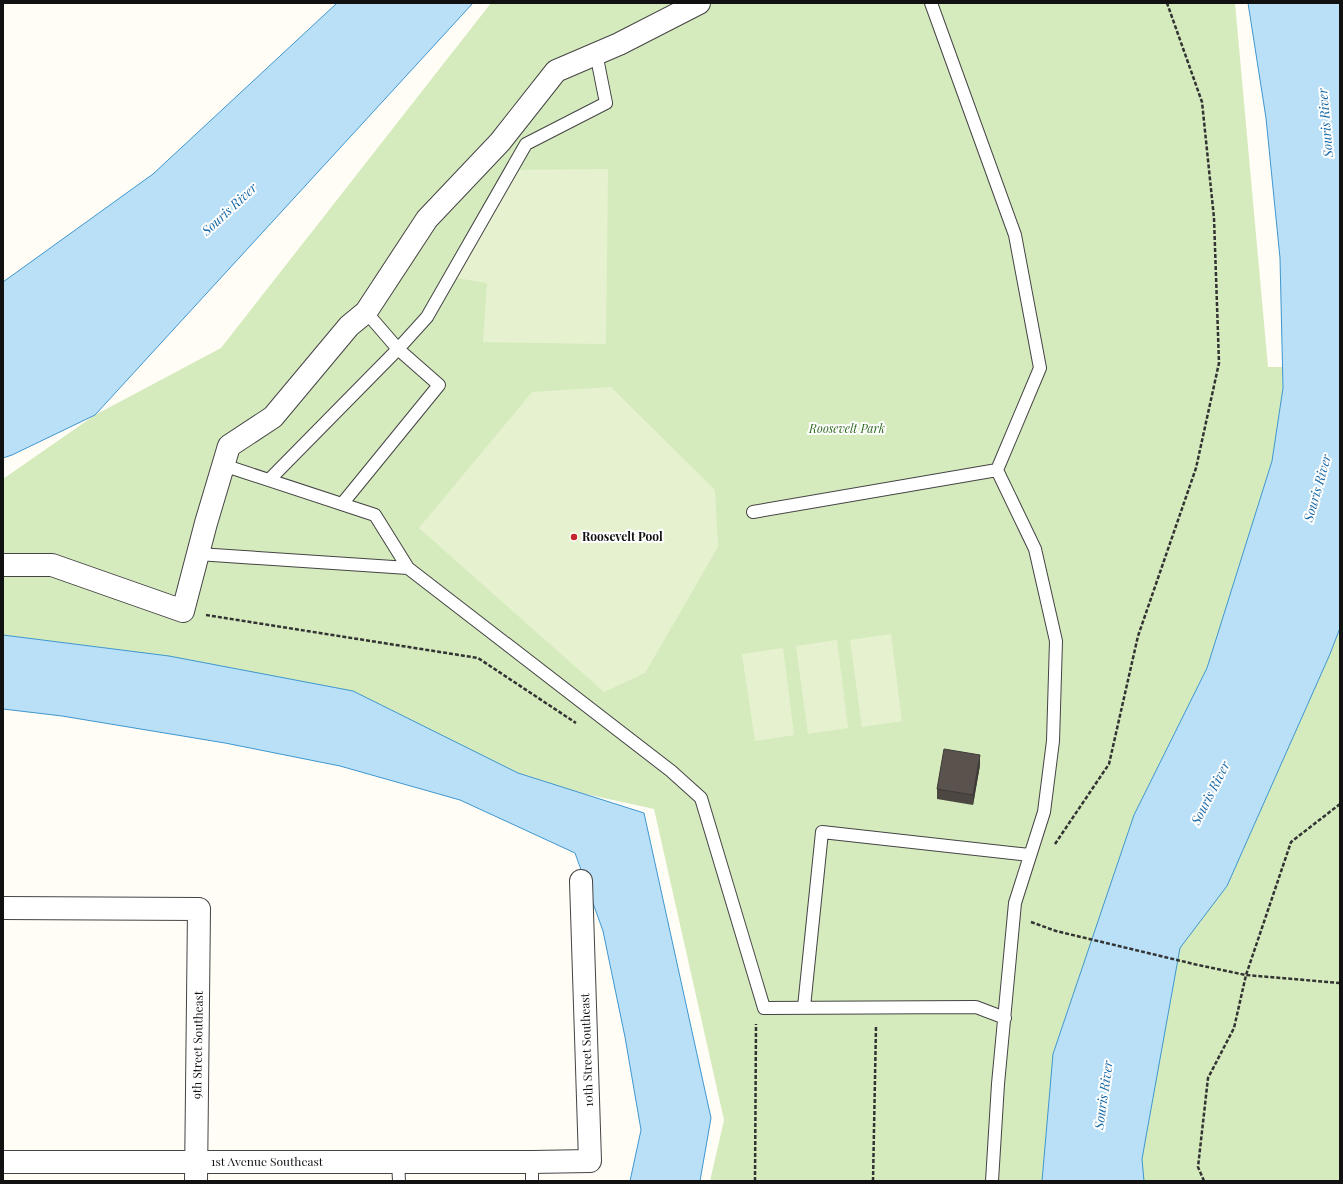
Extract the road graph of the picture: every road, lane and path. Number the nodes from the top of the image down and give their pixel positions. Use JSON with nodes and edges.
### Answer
{"nodes":[{"id":1,"x":699,"y":3,"type":"edge"},
{"id":2,"x":931,"y":3,"type":"edge"},
{"id":3,"x":1167,"y":3,"type":"edge"},
{"id":4,"x":596,"y":53,"type":"junction"},
{"id":5,"x":509,"y":130,"type":"junction"},
{"id":6,"x":526,"y":144,"type":"junction"},
{"id":7,"x":366,"y":312,"type":"junction"},
{"id":8,"x":398,"y":349,"type":"junction"},
{"id":9,"x":223,"y":465,"type":"junction"},
{"id":10,"x":998,"y":470,"type":"junction"},
{"id":11,"x":269,"y":480,"type":"junction"},
{"id":12,"x":342,"y":504,"type":"junction"},
{"id":13,"x":754,"y":512,"type":"dead end"},
{"id":14,"x":198,"y":554,"type":"junction"},
{"id":15,"x":3,"y":565,"type":"edge"},
{"id":16,"x":408,"y":568,"type":"junction"},
{"id":17,"x":184,"y":611,"type":"junction"},
{"id":18,"x":577,"y":724,"type":"dead end"},
{"id":19,"x":1340,"y":804,"type":"edge"},
{"id":20,"x":1051,"y":850,"type":"dead end"},
{"id":21,"x":1030,"y":855,"type":"junction"},
{"id":22,"x":581,"y":881,"type":"dead end"},
{"id":23,"x":3,"y":908,"type":"edge"},
{"id":24,"x":1014,"y":916,"type":"junction"},
{"id":25,"x":1246,"y":975,"type":"junction"},
{"id":26,"x":1340,"y":983,"type":"edge"},
{"id":27,"x":804,"y":1007,"type":"junction"},
{"id":28,"x":1005,"y":1018,"type":"junction"},
{"id":29,"x":756,"y":1021,"type":"dead end"},
{"id":30,"x":876,"y":1023,"type":"dead end"},
{"id":31,"x":3,"y":1162,"type":"edge"},
{"id":32,"x":196,"y":1172,"type":"edge"},
{"id":33,"x":399,"y":1172,"type":"edge"},
{"id":34,"x":532,"y":1172,"type":"edge"},
{"id":35,"x":755,"y":1181,"type":"edge"},
{"id":36,"x":873,"y":1181,"type":"edge"},
{"id":37,"x":992,"y":1181,"type":"edge"},
{"id":38,"x":1204,"y":1181,"type":"edge"}],
"edges":[{"from":1,"to":4,"type":"street"},
{"from":2,"to":10,"type":"lane"},
{"from":3,"to":20,"type":"path"},
{"from":4,"to":5,"type":"street"},
{"from":4,"to":6,"type":"lane"},
{"from":5,"to":6,"type":"lane"},
{"from":5,"to":7,"type":"street"},
{"from":6,"to":8,"type":"lane"},
{"from":7,"to":8,"type":"lane"},
{"from":7,"to":9,"type":"street"},
{"from":8,"to":11,"type":"lane"},
{"from":8,"to":12,"type":"lane"},
{"from":9,"to":11,"type":"lane"},
{"from":9,"to":14,"type":"street"},
{"from":10,"to":13,"type":"lane"},
{"from":10,"to":21,"type":"lane"},
{"from":11,"to":12,"type":"lane"},
{"from":12,"to":16,"type":"lane"},
{"from":14,"to":16,"type":"lane"},
{"from":14,"to":17,"type":"street"},
{"from":15,"to":17,"type":"street"},
{"from":16,"to":27,"type":"lane"},
{"from":17,"to":18,"type":"path"},
{"from":19,"to":25,"type":"path"},
{"from":21,"to":24,"type":"lane"},
{"from":21,"to":27,"type":"lane"},
{"from":22,"to":34,"type":"street","name":"10th Street Southeast"},
{"from":23,"to":32,"type":"street","name":"9th Street Southeast"},
{"from":24,"to":25,"type":"path"},
{"from":24,"to":28,"type":"lane"},
{"from":25,"to":26,"type":"path"},
{"from":25,"to":38,"type":"path"},
{"from":27,"to":28,"type":"lane"},
{"from":28,"to":37,"type":"lane"},
{"from":29,"to":35,"type":"path"},
{"from":30,"to":36,"type":"path"},
{"from":31,"to":32,"type":"street","name":"1st Avenue Southeast"},
{"from":32,"to":33,"type":"street","name":"1st Avenue Southeast"},
{"from":33,"to":34,"type":"street","name":"1st Avenue Southeast"}]}
